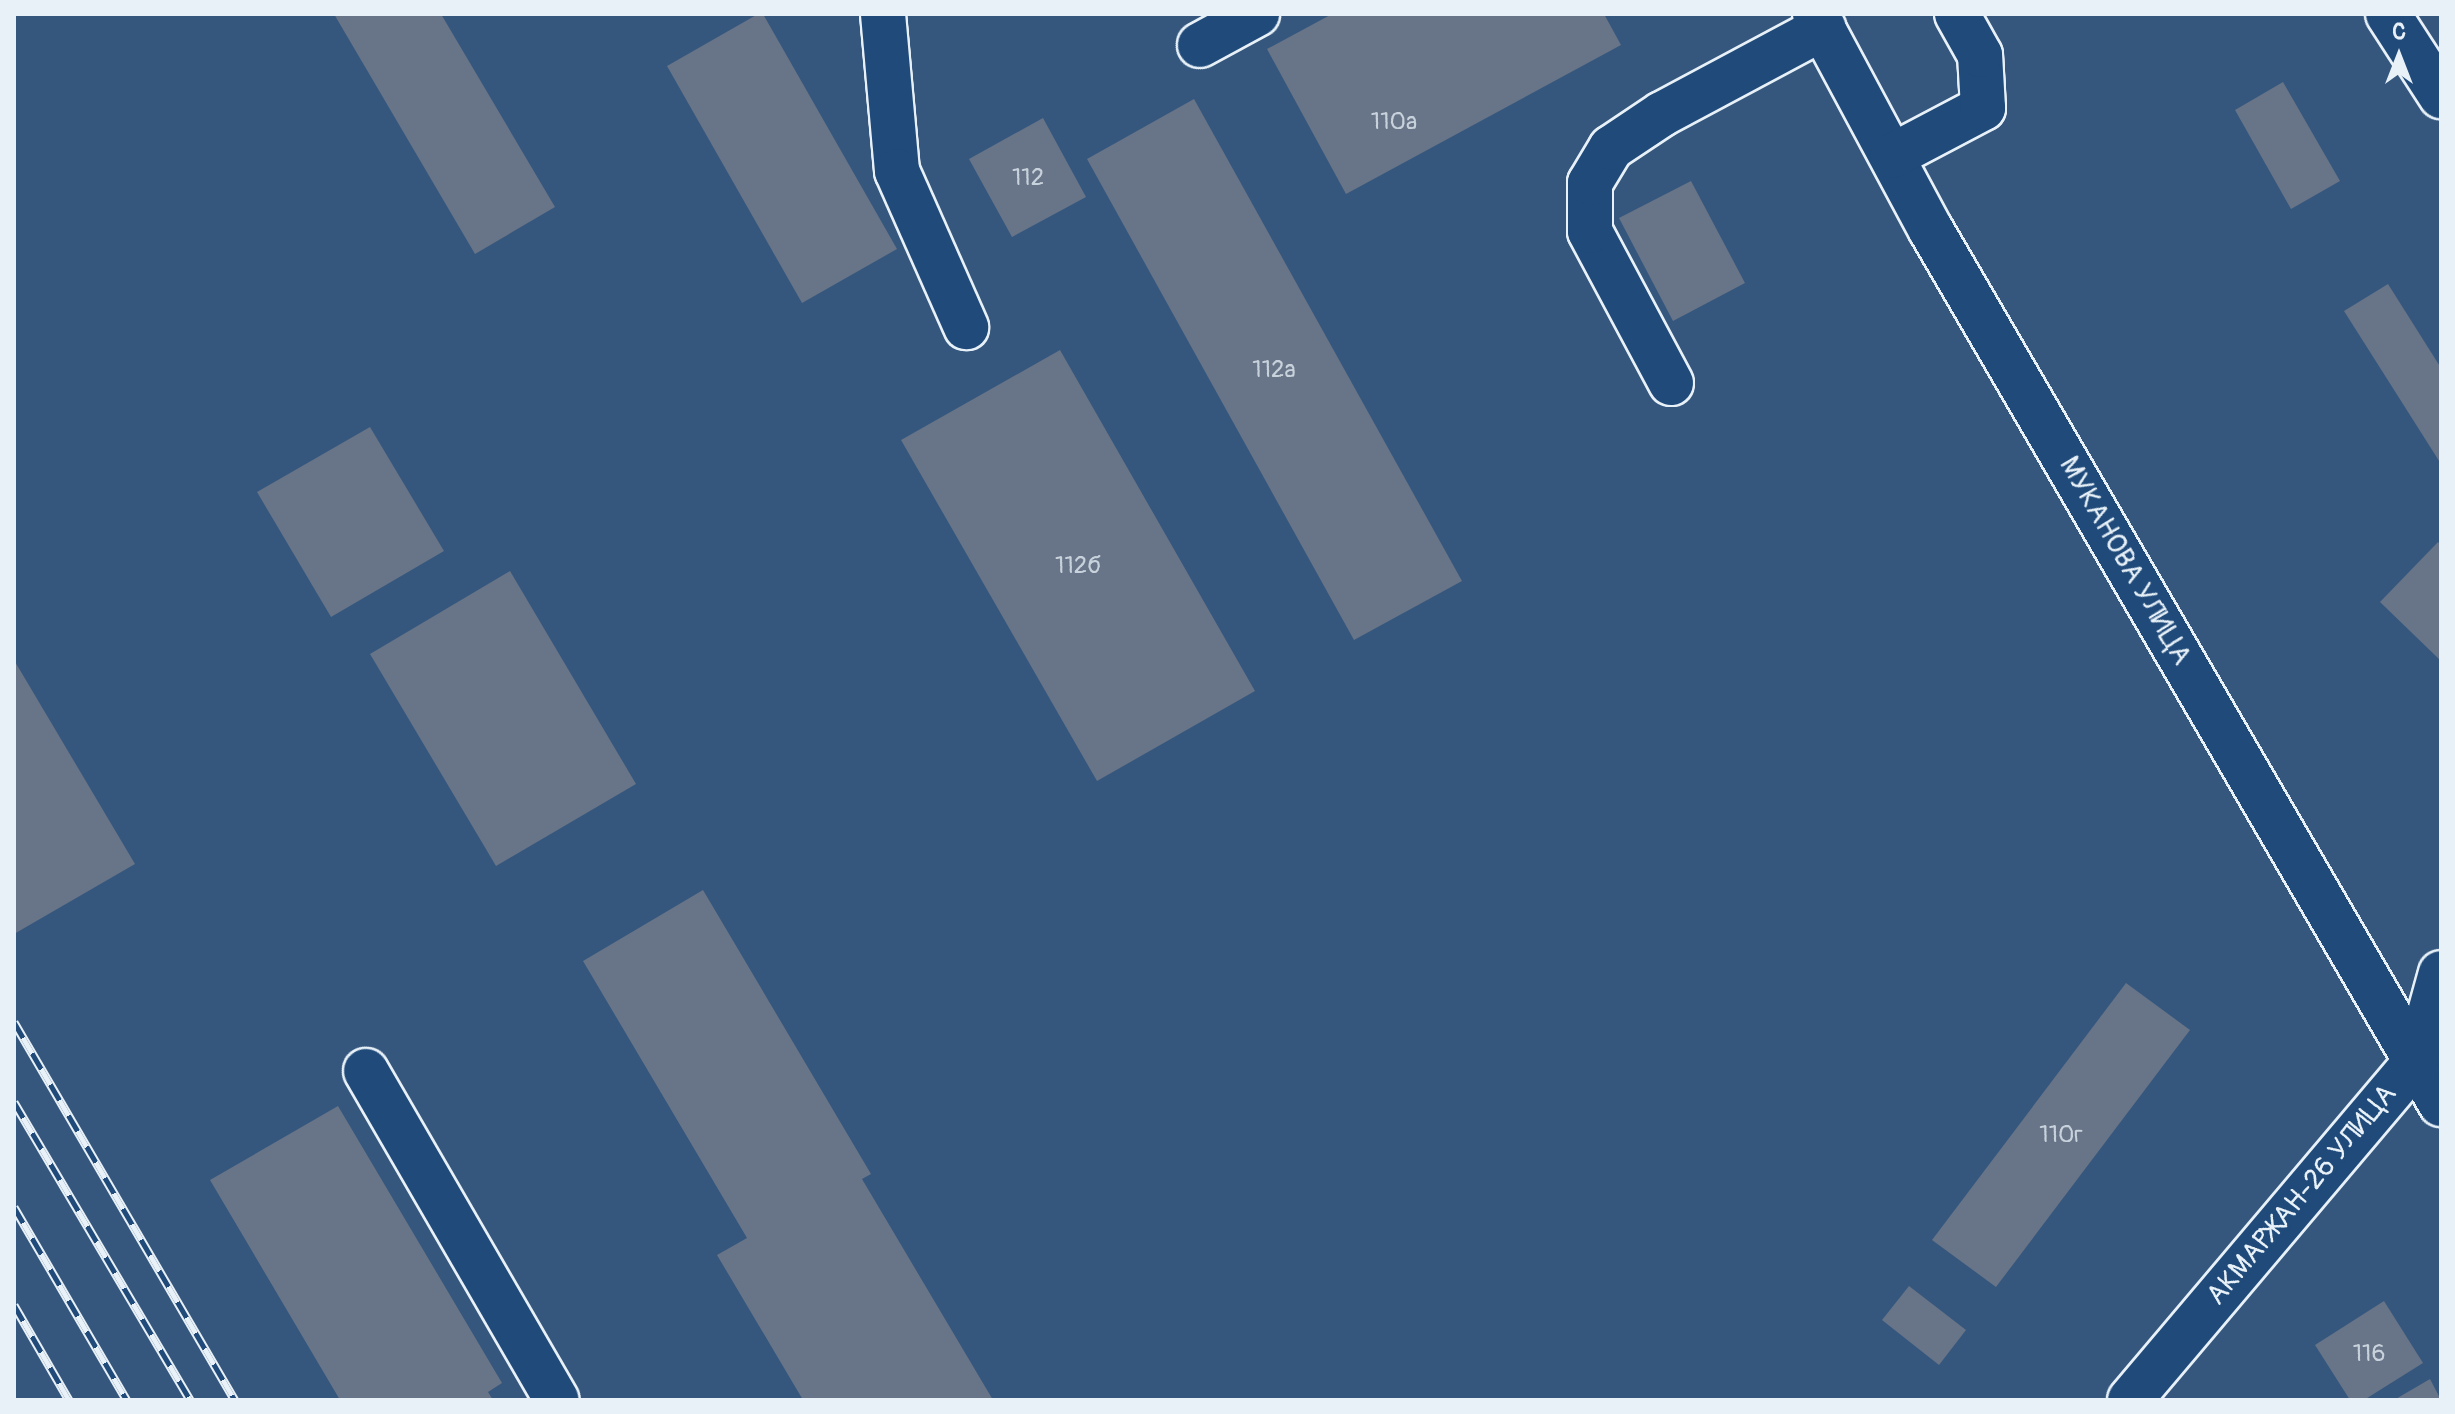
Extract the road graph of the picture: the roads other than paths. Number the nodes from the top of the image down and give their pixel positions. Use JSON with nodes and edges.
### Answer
{"nodes":[{"id":1,"x":883,"y":14,"type":"edge"},
{"id":2,"x":1257,"y":14,"type":"edge"},
{"id":3,"x":1957,"y":14,"type":"edge"},
{"id":4,"x":2388,"y":14,"type":"edge"},
{"id":5,"x":1819,"y":21,"type":"edge"},
{"id":6,"x":1200,"y":45,"type":"dead end"},
{"id":7,"x":2441,"y":96,"type":"edge"},
{"id":8,"x":1892,"y":156,"type":"junction"},
{"id":9,"x":966,"y":327,"type":"dead end"},
{"id":10,"x":1671,"y":383,"type":"dead end"},
{"id":11,"x":2441,"y":973,"type":"edge"},
{"id":12,"x":2417,"y":1060,"type":"junction"},
{"id":13,"x":366,"y":1071,"type":"dead end"},
{"id":14,"x":2441,"y":1104,"type":"edge"},
{"id":15,"x":557,"y":1400,"type":"edge"},
{"id":16,"x":2130,"y":1400,"type":"edge"}],
"edges":[{"from":1,"to":9,"type":"street"},
{"from":2,"to":6,"type":"street"},
{"from":3,"to":8,"type":"street"},
{"from":4,"to":7,"type":"street"},
{"from":5,"to":8,"type":"street","name":"МУКАНОВА УЛИЦА"},
{"from":5,"to":10,"type":"street"},
{"from":8,"to":12,"type":"street","name":"МУКАНОВА УЛИЦА"},
{"from":11,"to":12,"type":"street","name":"АКМАРЖАН-26 УЛИЦА"},
{"from":12,"to":14,"type":"street","name":"МУКАНОВА УЛИЦА"},
{"from":12,"to":16,"type":"street","name":"АКМАРЖАН-26 УЛИЦА"},
{"from":13,"to":15,"type":"street"}]}
